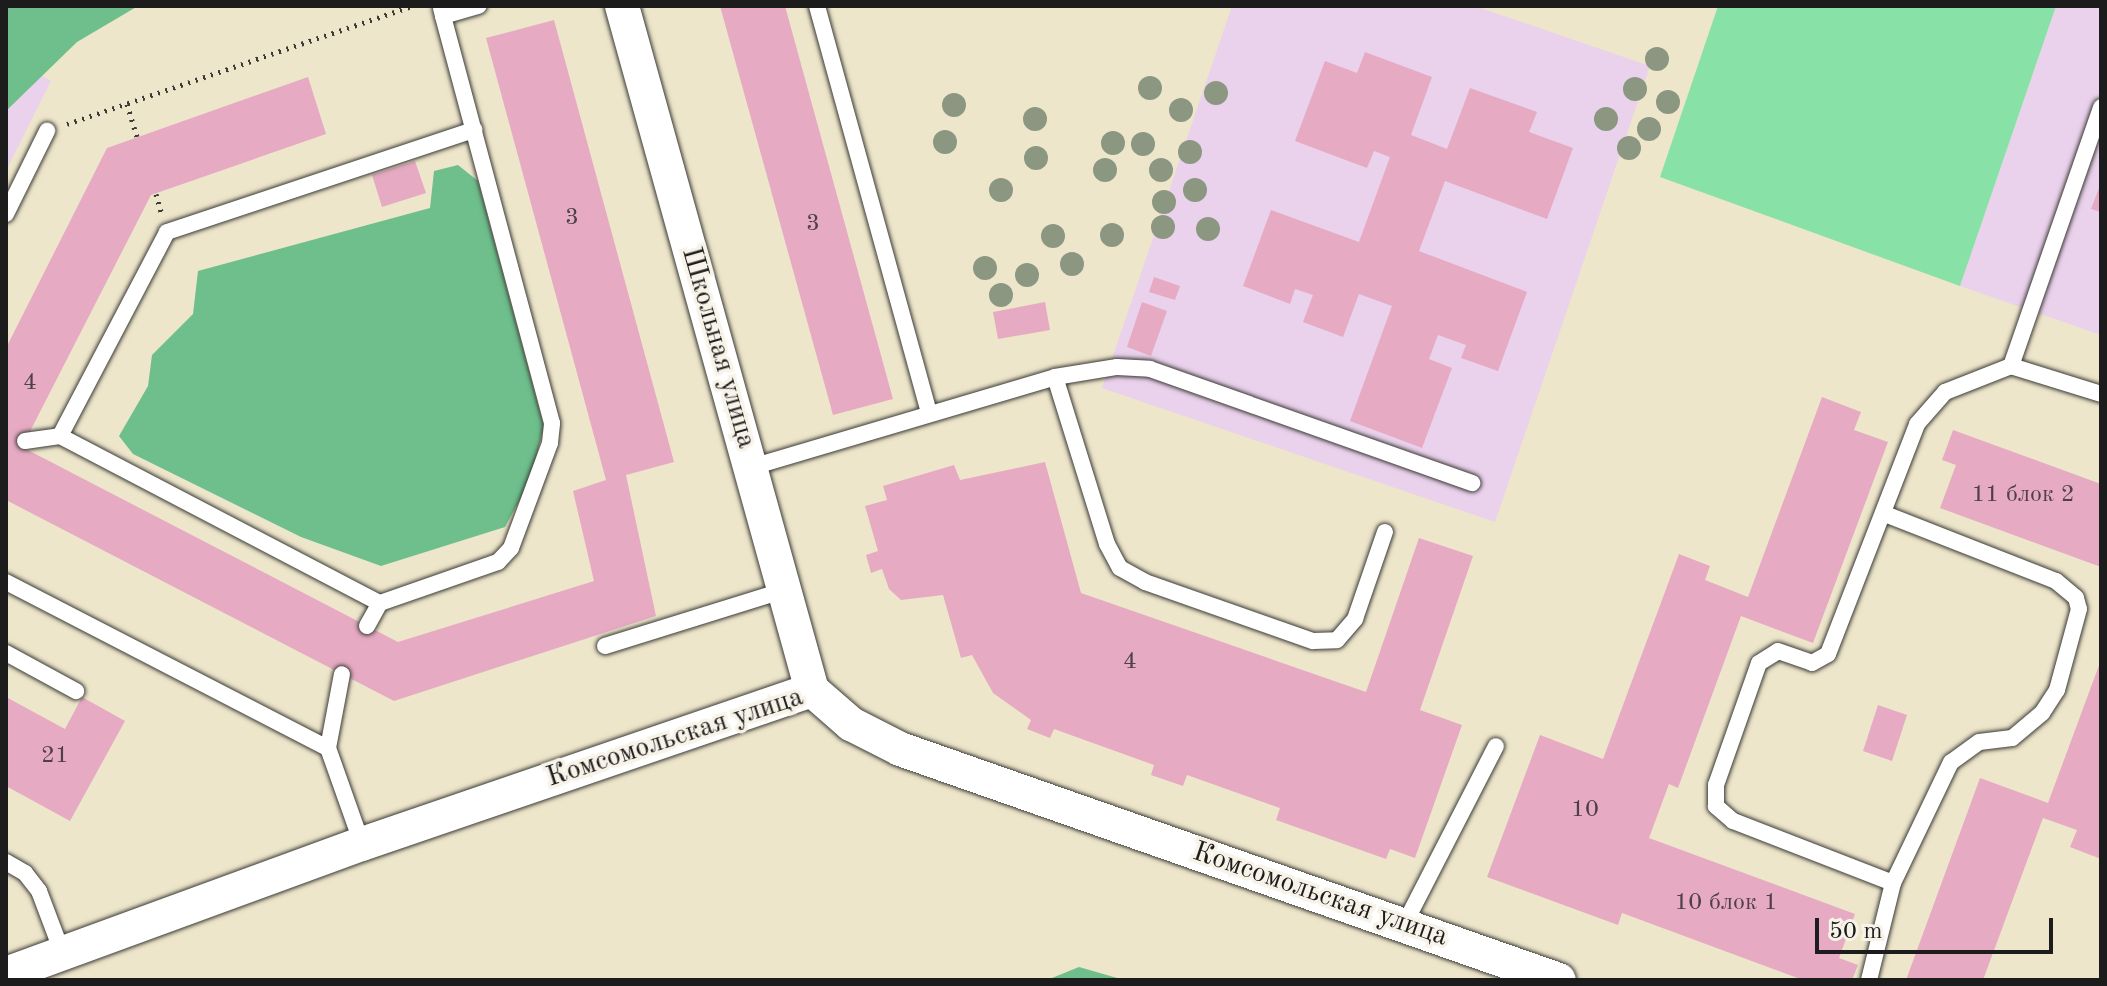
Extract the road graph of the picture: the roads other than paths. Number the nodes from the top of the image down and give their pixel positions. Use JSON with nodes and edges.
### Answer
{"nodes":[{"id":1,"x":479,"y":6,"type":"edge"},
{"id":2,"x":622,"y":6,"type":"edge"},
{"id":3,"x":817,"y":6,"type":"edge"},
{"id":4,"x":442,"y":11,"type":"edge"},
{"id":5,"x":2101,"y":107,"type":"edge"},
{"id":6,"x":474,"y":130,"type":"junction"},
{"id":7,"x":47,"y":131,"type":"road end"},
{"id":8,"x":6,"y":214,"type":"edge"},
{"id":9,"x":2011,"y":366,"type":"junction"},
{"id":10,"x":1055,"y":377,"type":"junction"},
{"id":11,"x":2101,"y":394,"type":"edge"},
{"id":12,"x":929,"y":413,"type":"junction"},
{"id":13,"x":60,"y":436,"type":"junction"},
{"id":14,"x":25,"y":441,"type":"dead end"},
{"id":15,"x":752,"y":467,"type":"junction"},
{"id":16,"x":1472,"y":483,"type":"dead end"},
{"id":17,"x":1885,"y":514,"type":"junction"},
{"id":18,"x":1385,"y":532,"type":"dead end"},
{"id":19,"x":6,"y":582,"type":"edge"},
{"id":20,"x":785,"y":590,"type":"junction"},
{"id":21,"x":380,"y":603,"type":"junction"},
{"id":22,"x":367,"y":626,"type":"dead end"},
{"id":23,"x":605,"y":646,"type":"dead end"},
{"id":24,"x":6,"y":653,"type":"edge"},
{"id":25,"x":342,"y":674,"type":"dead end"},
{"id":26,"x":812,"y":690,"type":"junction"},
{"id":27,"x":76,"y":691,"type":"dead end"},
{"id":28,"x":1496,"y":746,"type":"dead end"},
{"id":29,"x":328,"y":748,"type":"junction"},
{"id":30,"x":362,"y":844,"type":"junction"},
{"id":31,"x":6,"y":862,"type":"edge"},
{"id":32,"x":1893,"y":883,"type":"junction"},
{"id":33,"x":1404,"y":925,"type":"junction"},
{"id":34,"x":62,"y":952,"type":"junction"},
{"id":35,"x":6,"y":974,"type":"edge"},
{"id":36,"x":1559,"y":980,"type":"edge"},
{"id":37,"x":1869,"y":980,"type":"edge"}],
"edges":[{"from":1,"to":4,"type":"lane"},
{"from":2,"to":15,"type":"street","name":"Школьная улица"},
{"from":3,"to":12,"type":"lane"},
{"from":4,"to":6,"type":"lane"},
{"from":5,"to":9,"type":"lane"},
{"from":6,"to":13,"type":"lane"},
{"from":6,"to":21,"type":"lane"},
{"from":7,"to":8,"type":"lane"},
{"from":9,"to":11,"type":"lane"},
{"from":9,"to":17,"type":"lane"},
{"from":10,"to":12,"type":"lane"},
{"from":10,"to":16,"type":"lane"},
{"from":10,"to":18,"type":"lane"},
{"from":12,"to":15,"type":"lane"},
{"from":13,"to":14,"type":"lane"},
{"from":13,"to":21,"type":"lane"},
{"from":15,"to":20,"type":"street","name":"Школьная улица"},
{"from":17,"to":32,"type":"lane"},
{"from":17,"to":32,"type":"lane"},
{"from":19,"to":29,"type":"lane"},
{"from":20,"to":23,"type":"lane"},
{"from":20,"to":26,"type":"street","name":"Школьная улица"},
{"from":21,"to":22,"type":"lane"},
{"from":24,"to":27,"type":"lane"},
{"from":25,"to":29,"type":"lane"},
{"from":26,"to":30,"type":"street","name":"Комсомольская улица"},
{"from":26,"to":33,"type":"street","name":"Комсомольская улица"},
{"from":28,"to":33,"type":"lane"},
{"from":29,"to":30,"type":"lane"},
{"from":30,"to":34,"type":"street","name":"Комсомольская улица"},
{"from":31,"to":34,"type":"lane"},
{"from":32,"to":37,"type":"lane"},
{"from":33,"to":36,"type":"street","name":"Комсомольская улица"},
{"from":34,"to":35,"type":"street","name":"Комсомольская улица"}]}
